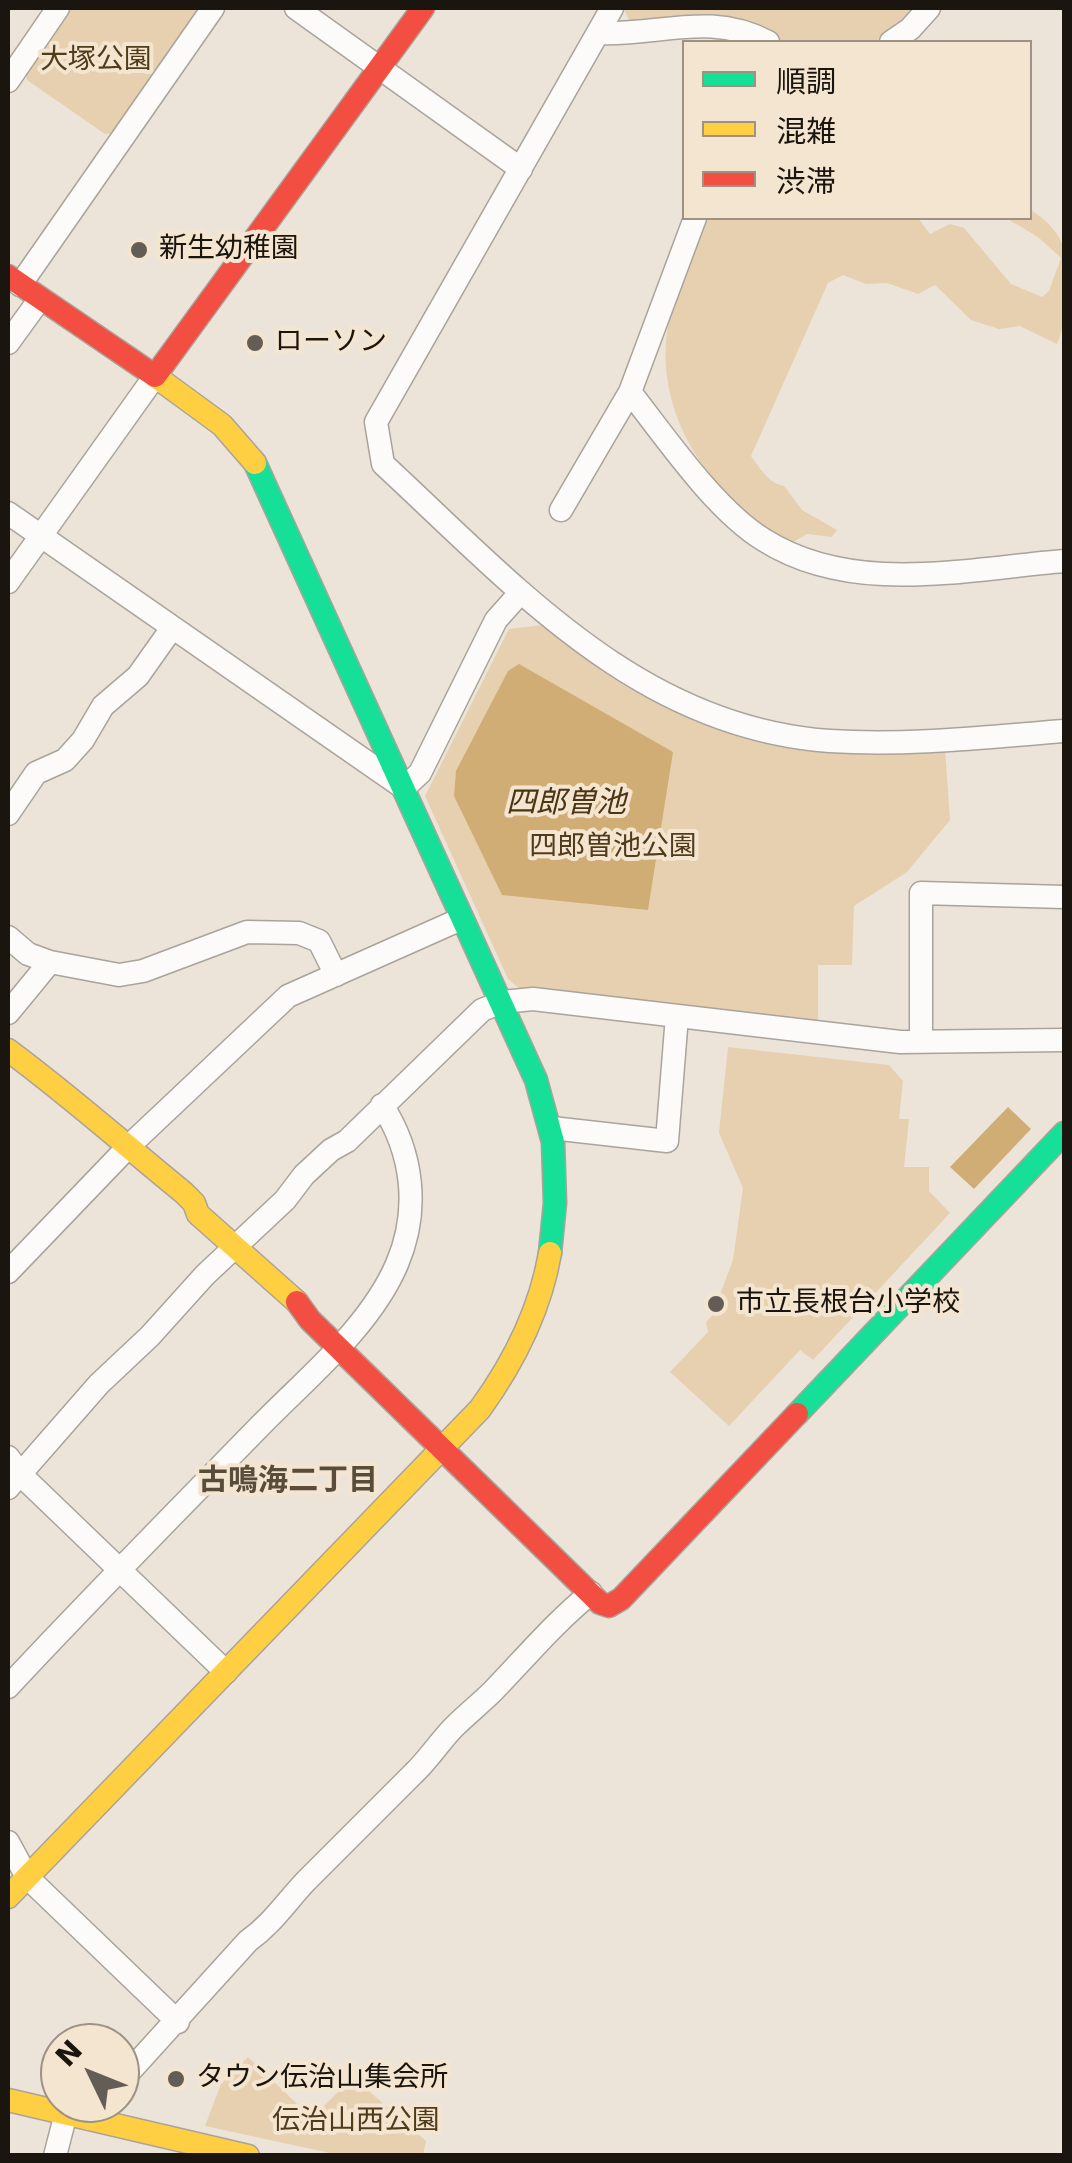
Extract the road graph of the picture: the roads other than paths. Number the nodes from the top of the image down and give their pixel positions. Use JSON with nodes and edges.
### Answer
{"nodes":[{"id":1,"x":58,"y":8,"type":"edge"},
{"id":2,"x":213,"y":8,"type":"edge"},
{"id":3,"x":296,"y":8,"type":"edge"},
{"id":4,"x":423,"y":8,"type":"edge"},
{"id":5,"x":612,"y":8,"type":"edge"},
{"id":6,"x":929,"y":8,"type":"edge"},
{"id":7,"x":598,"y":32,"type":"junction"},
{"id":8,"x":764,"y":40,"type":"edge"},
{"id":9,"x":894,"y":40,"type":"edge"},
{"id":10,"x":379,"y":66,"type":"junction"},
{"id":11,"x":8,"y":81,"type":"edge"},
{"id":12,"x":522,"y":169,"type":"junction"},
{"id":13,"x":694,"y":220,"type":"edge"},
{"id":14,"x":14,"y":280,"type":"edge"},
{"id":15,"x":40,"y":299,"type":"junction"},
{"id":16,"x":8,"y":342,"type":"edge"},
{"id":17,"x":155,"y":376,"type":"junction"},
{"id":18,"x":630,"y":392,"type":"junction"},
{"id":19,"x":561,"y":510,"type":"dead end"},
{"id":20,"x":8,"y":513,"type":"edge"},
{"id":21,"x":41,"y":536,"type":"junction"},
{"id":22,"x":1064,"y":561,"type":"edge"},
{"id":23,"x":8,"y":582,"type":"edge"},
{"id":24,"x":521,"y":592,"type":"junction"},
{"id":25,"x":172,"y":628,"type":"junction"},
{"id":26,"x":1064,"y":731,"type":"edge"},
{"id":27,"x":404,"y":788,"type":"junction"},
{"id":28,"x":8,"y":814,"type":"edge"},
{"id":29,"x":1064,"y":896,"type":"edge"},
{"id":30,"x":461,"y":919,"type":"junction"},
{"id":31,"x":8,"y":937,"type":"edge"},
{"id":32,"x":50,"y":962,"type":"junction"},
{"id":33,"x":336,"y":975,"type":"junction"},
{"id":34,"x":502,"y":1002,"type":"junction"},
{"id":35,"x":8,"y":1013,"type":"edge"},
{"id":36,"x":677,"y":1016,"type":"junction"},
{"id":37,"x":1064,"y":1040,"type":"edge"},
{"id":38,"x":921,"y":1041,"type":"junction"},
{"id":39,"x":8,"y":1050,"type":"edge"},
{"id":40,"x":382,"y":1105,"type":"junction"},
{"id":41,"x":552,"y":1128,"type":"junction"},
{"id":42,"x":1064,"y":1134,"type":"edge"},
{"id":43,"x":129,"y":1146,"type":"junction"},
{"id":44,"x":235,"y":1248,"type":"junction"},
{"id":45,"x":8,"y":1272,"type":"edge"},
{"id":46,"x":338,"y":1347,"type":"junction"},
{"id":47,"x":441,"y":1448,"type":"junction"},
{"id":48,"x":12,"y":1473,"type":"edge"},
{"id":49,"x":118,"y":1568,"type":"junction"},
{"id":50,"x":591,"y":1594,"type":"junction"},
{"id":51,"x":226,"y":1672,"type":"junction"},
{"id":52,"x":8,"y":1687,"type":"edge"},
{"id":53,"x":8,"y":1842,"type":"edge"},
{"id":54,"x":27,"y":1877,"type":"junction"},
{"id":55,"x":8,"y":1898,"type":"edge"},
{"id":56,"x":178,"y":2022,"type":"junction"},
{"id":57,"x":140,"y":2061,"type":"edge"},
{"id":58,"x":8,"y":2100,"type":"edge"},
{"id":59,"x":40,"y":2107,"type":"edge"},
{"id":60,"x":63,"y":2123,"type":"edge"},
{"id":61,"x":119,"y":2123,"type":"edge"},
{"id":62,"x":158,"y":2146,"type":"edge"},
{"id":63,"x":55,"y":2156,"type":"edge"},
{"id":64,"x":248,"y":2156,"type":"edge"}],
"edges":[{"from":1,"to":11,"type":"street"},
{"from":2,"to":14,"type":"street"},
{"from":3,"to":10,"type":"street"},
{"from":4,"to":10,"type":"street"},
{"from":5,"to":7,"type":"street"},
{"from":6,"to":9,"type":"street"},
{"from":7,"to":8,"type":"street"},
{"from":7,"to":12,"type":"street"},
{"from":10,"to":12,"type":"street"},
{"from":10,"to":17,"type":"street"},
{"from":12,"to":24,"type":"street"},
{"from":13,"to":18,"type":"street"},
{"from":14,"to":15,"type":"street"},
{"from":15,"to":16,"type":"street"},
{"from":15,"to":17,"type":"street"},
{"from":17,"to":21,"type":"street"},
{"from":17,"to":27,"type":"street"},
{"from":18,"to":19,"type":"street"},
{"from":18,"to":22,"type":"street"},
{"from":20,"to":21,"type":"street"},
{"from":21,"to":23,"type":"street"},
{"from":21,"to":25,"type":"street"},
{"from":24,"to":26,"type":"street"},
{"from":24,"to":27,"type":"street"},
{"from":25,"to":27,"type":"street"},
{"from":25,"to":28,"type":"street"},
{"from":27,"to":30,"type":"street"},
{"from":29,"to":38,"type":"street"},
{"from":30,"to":33,"type":"street"},
{"from":30,"to":34,"type":"street"},
{"from":31,"to":32,"type":"street"},
{"from":32,"to":33,"type":"street"},
{"from":32,"to":35,"type":"street"},
{"from":33,"to":43,"type":"street"},
{"from":34,"to":36,"type":"street"},
{"from":34,"to":40,"type":"street"},
{"from":34,"to":41,"type":"street"},
{"from":36,"to":38,"type":"street"},
{"from":36,"to":41,"type":"street"},
{"from":37,"to":38,"type":"street"},
{"from":39,"to":43,"type":"street"},
{"from":40,"to":44,"type":"street"},
{"from":40,"to":46,"type":"street"},
{"from":41,"to":47,"type":"street"},
{"from":42,"to":50,"type":"street"},
{"from":43,"to":44,"type":"street"},
{"from":43,"to":45,"type":"street"},
{"from":44,"to":46,"type":"street"},
{"from":44,"to":48,"type":"street"},
{"from":46,"to":47,"type":"street"},
{"from":46,"to":49,"type":"street"},
{"from":47,"to":50,"type":"street"},
{"from":47,"to":51,"type":"street"},
{"from":48,"to":49,"type":"street"},
{"from":49,"to":51,"type":"street"},
{"from":49,"to":52,"type":"street"},
{"from":50,"to":56,"type":"street"},
{"from":51,"to":54,"type":"street"},
{"from":53,"to":54,"type":"street"},
{"from":54,"to":55,"type":"street"},
{"from":54,"to":56,"type":"street"},
{"from":56,"to":57,"type":"street"},
{"from":58,"to":59,"type":"street"},
{"from":60,"to":63,"type":"street"},
{"from":61,"to":62,"type":"street"},
{"from":62,"to":64,"type":"street"}]}
